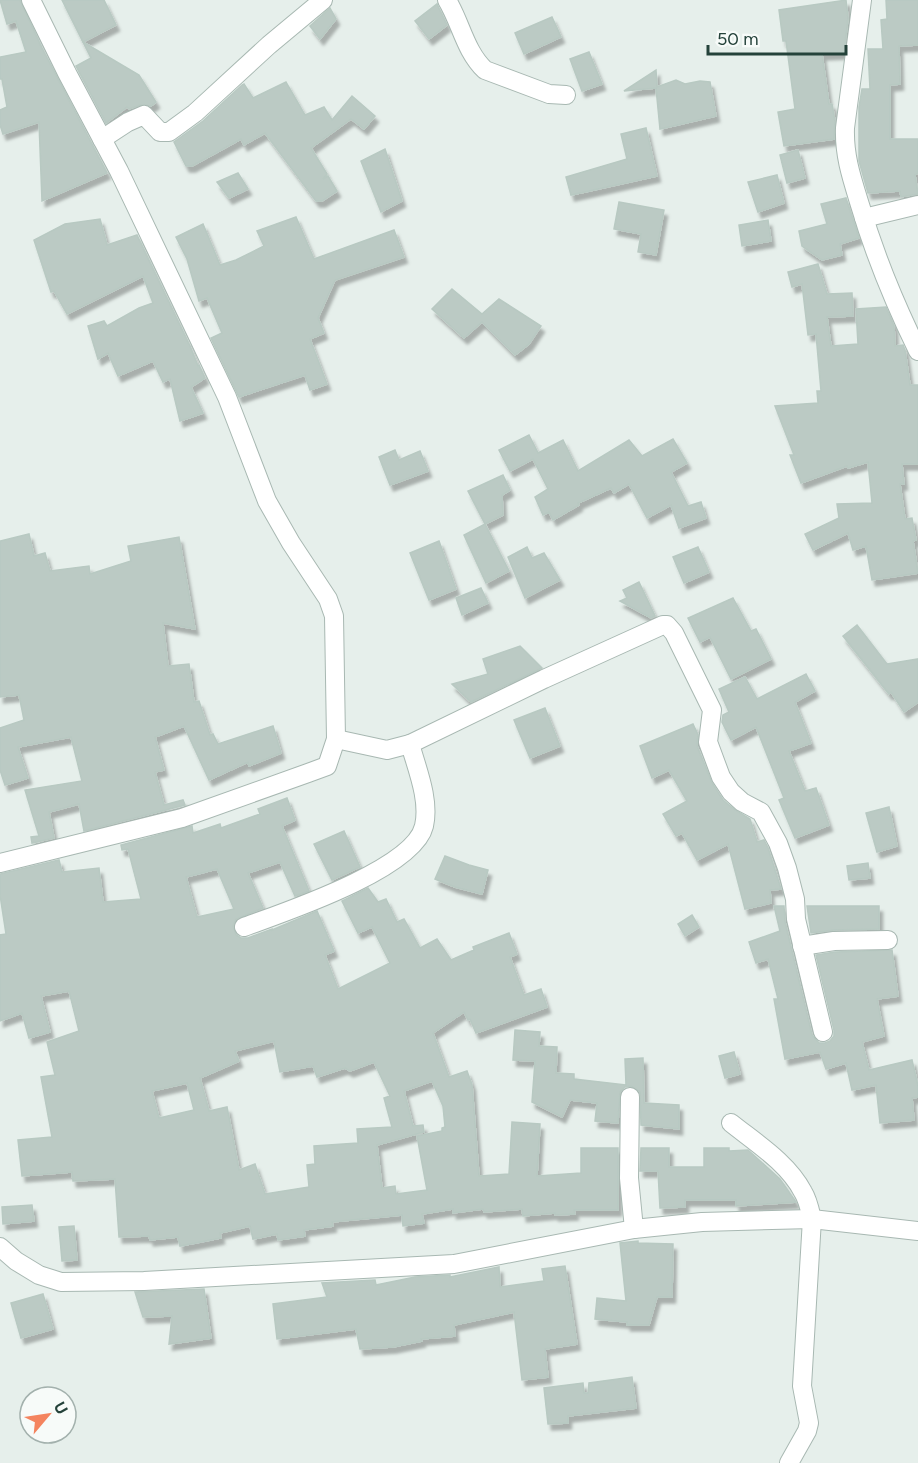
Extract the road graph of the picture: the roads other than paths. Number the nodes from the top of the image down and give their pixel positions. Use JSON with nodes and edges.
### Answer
{"nodes":[{"id":1,"x":31,"y":0,"type":"edge"},
{"id":2,"x":323,"y":0,"type":"edge"},
{"id":3,"x":447,"y":0,"type":"edge"},
{"id":4,"x":862,"y":0,"type":"edge"},
{"id":5,"x":566,"y":95,"type":"dead end"},
{"id":6,"x":102,"y":139,"type":"junction"},
{"id":7,"x":918,"y":205,"type":"edge"},
{"id":8,"x":864,"y":218,"type":"junction"},
{"id":9,"x":918,"y":351,"type":"edge"},
{"id":10,"x":336,"y":739,"type":"junction"},
{"id":11,"x":410,"y":744,"type":"junction"},
{"id":12,"x":0,"y":863,"type":"edge"},
{"id":13,"x":244,"y":927,"type":"dead end"},
{"id":14,"x":888,"y":940,"type":"dead end"},
{"id":15,"x":802,"y":946,"type":"junction"},
{"id":16,"x":823,"y":1032,"type":"dead end"},
{"id":17,"x":630,"y":1097,"type":"dead end"},
{"id":18,"x":731,"y":1123,"type":"dead end"},
{"id":19,"x":812,"y":1219,"type":"junction"},
{"id":20,"x":634,"y":1229,"type":"junction"},
{"id":21,"x":918,"y":1231,"type":"edge"},
{"id":22,"x":0,"y":1247,"type":"edge"},
{"id":23,"x":789,"y":1463,"type":"edge"}],
"edges":[{"from":1,"to":6,"type":"street"},
{"from":2,"to":6,"type":"street"},
{"from":3,"to":5,"type":"street"},
{"from":4,"to":8,"type":"street"},
{"from":6,"to":10,"type":"street"},
{"from":7,"to":8,"type":"street"},
{"from":8,"to":9,"type":"street"},
{"from":10,"to":11,"type":"street"},
{"from":10,"to":12,"type":"street"},
{"from":11,"to":13,"type":"street"},
{"from":11,"to":15,"type":"street"},
{"from":14,"to":15,"type":"street"},
{"from":15,"to":16,"type":"street"},
{"from":17,"to":20,"type":"street"},
{"from":18,"to":19,"type":"street"},
{"from":19,"to":20,"type":"street"},
{"from":19,"to":21,"type":"street"},
{"from":19,"to":23,"type":"street"},
{"from":20,"to":22,"type":"street"}]}
